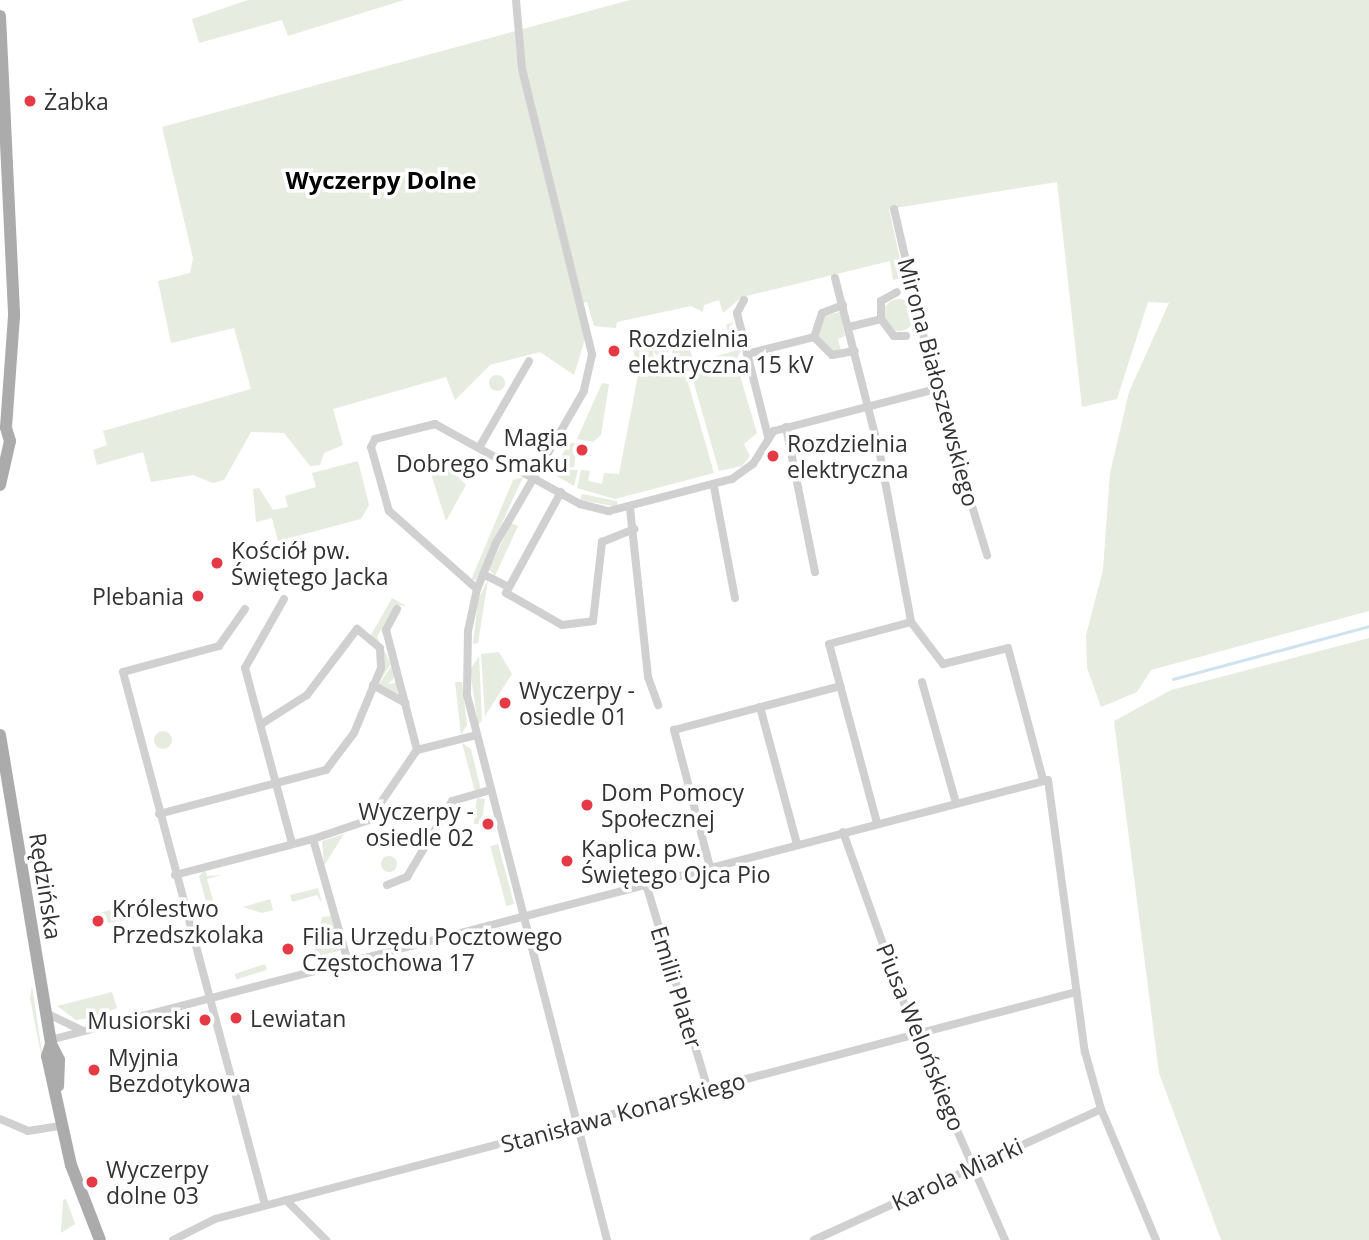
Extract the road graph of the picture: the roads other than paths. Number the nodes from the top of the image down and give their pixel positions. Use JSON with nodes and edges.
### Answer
{"nodes":[{"id":1,"x":516,"y":0,"type":"edge"},
{"id":2,"x":0,"y":16,"type":"edge"},
{"id":3,"x":1,"y":61,"type":"edge"},
{"id":4,"x":894,"y":209,"type":"dead end"},
{"id":5,"x":835,"y":278,"type":"dead end"},
{"id":6,"x":897,"y":292,"type":"dead end"},
{"id":7,"x":744,"y":300,"type":"dead end"},
{"id":8,"x":843,"y":305,"type":"junction"},
{"id":9,"x":881,"y":319,"type":"junction"},
{"id":10,"x":849,"y":327,"type":"junction"},
{"id":11,"x":906,"y":336,"type":"dead end"},
{"id":12,"x":814,"y":337,"type":"junction"},
{"id":13,"x":855,"y":351,"type":"junction"},
{"id":14,"x":747,"y":354,"type":"junction"},
{"id":15,"x":529,"y":361,"type":"dead end"},
{"id":16,"x":936,"y":389,"type":"junction"},
{"id":17,"x":869,"y":404,"type":"junction"},
{"id":18,"x":786,"y":427,"type":"junction"},
{"id":19,"x":768,"y":436,"type":"junction"},
{"id":20,"x":3,"y":438,"type":"edge"},
{"id":21,"x":480,"y":446,"type":"junction"},
{"id":22,"x":533,"y":476,"type":"junction"},
{"id":23,"x":0,"y":485,"type":"edge"},
{"id":24,"x":714,"y":487,"type":"junction"},
{"id":25,"x":561,"y":492,"type":"junction"},
{"id":26,"x":630,"y":508,"type":"junction"},
{"id":27,"x":635,"y":529,"type":"junction"},
{"id":28,"x":987,"y":555,"type":"dead end"},
{"id":29,"x":815,"y":572,"type":"dead end"},
{"id":30,"x":483,"y":574,"type":"junction"},
{"id":31,"x":509,"y":587,"type":"junction"},
{"id":32,"x":477,"y":589,"type":"junction"},
{"id":33,"x":735,"y":598,"type":"dead end"},
{"id":34,"x":284,"y":599,"type":"dead end"},
{"id":35,"x":245,"y":609,"type":"dead end"},
{"id":36,"x":397,"y":609,"type":"dead end"},
{"id":37,"x":911,"y":622,"type":"junction"},
{"id":38,"x":922,"y":682,"type":"dead end"},
{"id":39,"x":373,"y":684,"type":"junction"},
{"id":40,"x":840,"y":686,"type":"junction"},
{"id":41,"x":405,"y":704,"type":"junction"},
{"id":42,"x":658,"y":705,"type":"dead end"},
{"id":43,"x":760,"y":707,"type":"junction"},
{"id":44,"x":263,"y":723,"type":"junction"},
{"id":45,"x":0,"y":735,"type":"edge"},
{"id":46,"x":473,"y":736,"type":"junction"},
{"id":47,"x":418,"y":750,"type":"junction"},
{"id":48,"x":1047,"y":780,"type":"junction"},
{"id":49,"x":278,"y":784,"type":"junction"},
{"id":50,"x":487,"y":791,"type":"junction"},
{"id":51,"x":956,"y":803,"type":"junction"},
{"id":52,"x":159,"y":814,"type":"junction"},
{"id":53,"x":877,"y":823,"type":"junction"},
{"id":54,"x":844,"y":832,"type":"junction"},
{"id":55,"x":313,"y":839,"type":"junction"},
{"id":56,"x":292,"y":844,"type":"junction"},
{"id":57,"x":797,"y":844,"type":"junction"},
{"id":58,"x":710,"y":867,"type":"junction"},
{"id":59,"x":175,"y":875,"type":"junction"},
{"id":60,"x":646,"y":884,"type":"junction"},
{"id":61,"x":387,"y":885,"type":"dead end"},
{"id":62,"x":522,"y":916,"type":"junction"},
{"id":63,"x":348,"y":962,"type":"junction"},
{"id":64,"x":1076,"y":992,"type":"junction"},
{"id":65,"x":209,"y":998,"type":"junction"},
{"id":66,"x":46,"y":1013,"type":"junction"},
{"id":67,"x":83,"y":1031,"type":"junction"},
{"id":68,"x":915,"y":1034,"type":"junction"},
{"id":69,"x":51,"y":1042,"type":"junction"},
{"id":70,"x":708,"y":1089,"type":"junction"},
{"id":71,"x":1101,"y":1109,"type":"junction"},
{"id":72,"x":0,"y":1119,"type":"edge"},
{"id":73,"x":575,"y":1124,"type":"junction"},
{"id":74,"x":64,"y":1125,"type":"junction"},
{"id":75,"x":973,"y":1167,"type":"junction"},
{"id":76,"x":286,"y":1200,"type":"junction"},
{"id":77,"x":265,"y":1205,"type":"junction"},
{"id":78,"x":103,"y":1239,"type":"edge"},
{"id":79,"x":173,"y":1240,"type":"edge"},
{"id":80,"x":326,"y":1240,"type":"edge"},
{"id":81,"x":607,"y":1240,"type":"edge"},
{"id":82,"x":814,"y":1240,"type":"edge"},
{"id":83,"x":1005,"y":1240,"type":"edge"},
{"id":84,"x":1156,"y":1240,"type":"edge"}],
"edges":[{"from":1,"to":22,"type":"street"},
{"from":2,"to":3,"type":"main road"},
{"from":3,"to":20,"type":"main road"},
{"from":4,"to":16,"type":"street","name":"Mirona Białoszewskiego"},
{"from":5,"to":8,"type":"street"},
{"from":6,"to":9,"type":"street"},
{"from":7,"to":14,"type":"street"},
{"from":8,"to":10,"type":"street"},
{"from":8,"to":12,"type":"street"},
{"from":9,"to":10,"type":"street"},
{"from":9,"to":11,"type":"street"},
{"from":10,"to":13,"type":"street"},
{"from":12,"to":13,"type":"street"},
{"from":12,"to":14,"type":"street"},
{"from":13,"to":17,"type":"street"},
{"from":14,"to":19,"type":"street"},
{"from":15,"to":21,"type":"street"},
{"from":16,"to":17,"type":"street"},
{"from":16,"to":28,"type":"street","name":"Mirona Białoszewskiego"},
{"from":17,"to":18,"type":"street"},
{"from":17,"to":37,"type":"street"},
{"from":18,"to":19,"type":"street"},
{"from":18,"to":29,"type":"street"},
{"from":19,"to":24,"type":"street"},
{"from":20,"to":23,"type":"main road"},
{"from":21,"to":22,"type":"street"},
{"from":21,"to":32,"type":"street"},
{"from":22,"to":25,"type":"street"},
{"from":22,"to":30,"type":"street"},
{"from":24,"to":26,"type":"street"},
{"from":24,"to":33,"type":"street"},
{"from":25,"to":26,"type":"street"},
{"from":25,"to":31,"type":"street"},
{"from":26,"to":27,"type":"street"},
{"from":27,"to":31,"type":"street"},
{"from":27,"to":42,"type":"street"},
{"from":30,"to":31,"type":"street"},
{"from":30,"to":32,"type":"street"},
{"from":32,"to":46,"type":"street"},
{"from":34,"to":44,"type":"street"},
{"from":35,"to":52,"type":"street"},
{"from":36,"to":41,"type":"street"},
{"from":37,"to":40,"type":"street"},
{"from":37,"to":48,"type":"street"},
{"from":38,"to":51,"type":"street"},
{"from":39,"to":41,"type":"street"},
{"from":39,"to":44,"type":"street"},
{"from":39,"to":49,"type":"street"},
{"from":40,"to":43,"type":"street"},
{"from":40,"to":53,"type":"street"},
{"from":41,"to":47,"type":"street"},
{"from":43,"to":57,"type":"street"},
{"from":43,"to":58,"type":"street"},
{"from":44,"to":49,"type":"street"},
{"from":45,"to":66,"type":"main road","name":"Rędzińska"},
{"from":46,"to":47,"type":"street"},
{"from":46,"to":50,"type":"street"},
{"from":47,"to":55,"type":"street"},
{"from":48,"to":51,"type":"street"},
{"from":48,"to":64,"type":"street"},
{"from":49,"to":52,"type":"street"},
{"from":49,"to":56,"type":"street"},
{"from":50,"to":61,"type":"street"},
{"from":50,"to":62,"type":"street"},
{"from":51,"to":53,"type":"street"},
{"from":52,"to":59,"type":"street"},
{"from":53,"to":54,"type":"street"},
{"from":54,"to":57,"type":"street"},
{"from":54,"to":68,"type":"street","name":"Piusa Welońskiego"},
{"from":55,"to":56,"type":"street"},
{"from":55,"to":63,"type":"street"},
{"from":56,"to":59,"type":"street"},
{"from":57,"to":58,"type":"street"},
{"from":58,"to":60,"type":"street"},
{"from":59,"to":65,"type":"street"},
{"from":60,"to":62,"type":"street"},
{"from":60,"to":70,"type":"street","name":"Emilii Plater"},
{"from":62,"to":63,"type":"street"},
{"from":62,"to":73,"type":"street"},
{"from":63,"to":65,"type":"street"},
{"from":64,"to":68,"type":"street","name":"Stanisława Konarskiego"},
{"from":64,"to":71,"type":"street"},
{"from":65,"to":67,"type":"street"},
{"from":65,"to":77,"type":"street"},
{"from":66,"to":67,"type":"street"},
{"from":66,"to":69,"type":"main road","name":"Rędzińska"},
{"from":67,"to":69,"type":"street"},
{"from":68,"to":70,"type":"street","name":"Stanisława Konarskiego"},
{"from":68,"to":75,"type":"street","name":"Piusa Welońskiego"},
{"from":69,"to":74,"type":"main road","name":"Rędzińska"},
{"from":70,"to":73,"type":"street","name":"Stanisława Konarskiego"},
{"from":71,"to":75,"type":"street","name":"Karola Miarki"},
{"from":71,"to":84,"type":"street"},
{"from":72,"to":74,"type":"street"},
{"from":73,"to":76,"type":"street","name":"Stanisława Konarskiego"},
{"from":73,"to":81,"type":"street"},
{"from":74,"to":78,"type":"main road","name":"Rędzińska"},
{"from":75,"to":82,"type":"street","name":"Karola Miarki"},
{"from":75,"to":83,"type":"street","name":"Piusa Welońskiego"},
{"from":76,"to":77,"type":"street","name":"Stanisława Konarskiego"},
{"from":76,"to":80,"type":"street"},
{"from":77,"to":79,"type":"street","name":"Stanisława Konarskiego"}]}
